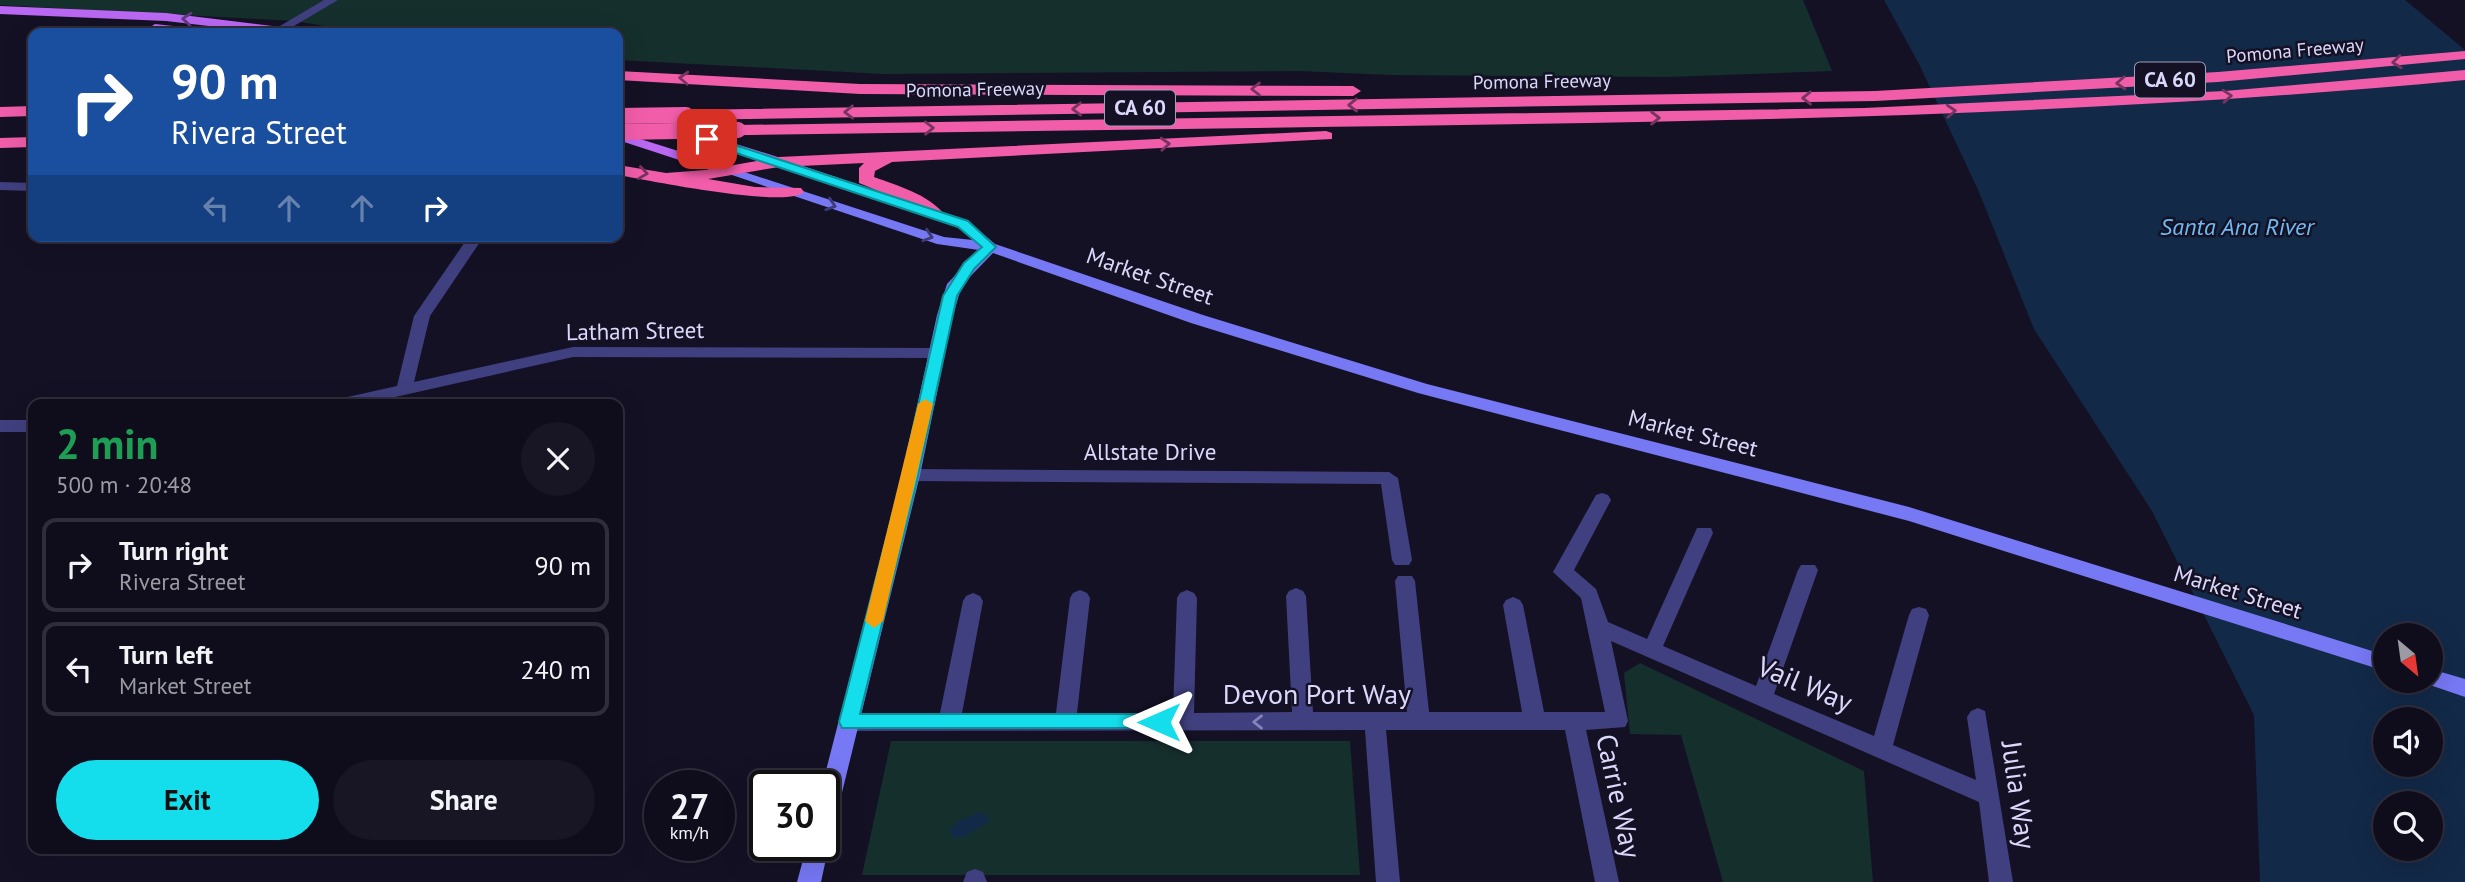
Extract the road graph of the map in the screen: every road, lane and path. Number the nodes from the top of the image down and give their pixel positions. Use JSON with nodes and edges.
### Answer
{"nodes":[{"id":1,"x":332,"y":0,"type":"edge"},
{"id":2,"x":0,"y":10,"type":"edge"},
{"id":3,"x":0,"y":20,"type":"edge"},
{"id":4,"x":154,"y":28,"type":"edge"},
{"id":5,"x":243,"y":28,"type":"edge"},
{"id":6,"x":284,"y":28,"type":"edge"},
{"id":7,"x":2465,"y":55,"type":"edge"},
{"id":8,"x":623,"y":75,"type":"edge"},
{"id":9,"x":2465,"y":75,"type":"edge"},
{"id":10,"x":1593,"y":101,"type":"junction"},
{"id":11,"x":28,"y":111,"type":"edge"},
{"id":12,"x":0,"y":112,"type":"edge"},
{"id":13,"x":623,"y":113,"type":"edge"},
{"id":14,"x":623,"y":115,"type":"edge"},
{"id":15,"x":1587,"y":118,"type":"junction"},
{"id":16,"x":0,"y":124,"type":"edge"},
{"id":17,"x":28,"y":124,"type":"edge"},
{"id":18,"x":623,"y":134,"type":"edge"},
{"id":19,"x":623,"y":136,"type":"edge"},
{"id":20,"x":28,"y":142,"type":"edge"},
{"id":21,"x":0,"y":143,"type":"edge"},
{"id":22,"x":0,"y":155,"type":"edge"},
{"id":23,"x":28,"y":155,"type":"edge"},
{"id":24,"x":893,"y":157,"type":"junction"},
{"id":25,"x":779,"y":162,"type":"junction"},
{"id":26,"x":724,"y":170,"type":"junction"},
{"id":27,"x":623,"y":171,"type":"edge"},
{"id":28,"x":669,"y":177,"type":"junction"},
{"id":29,"x":0,"y":186,"type":"edge"},
{"id":30,"x":28,"y":187,"type":"edge"},
{"id":31,"x":795,"y":192,"type":"junction"},
{"id":32,"x":936,"y":215,"type":"junction"},
{"id":33,"x":473,"y":242,"type":"edge"},
{"id":34,"x":990,"y":247,"type":"junction"},
{"id":35,"x":936,"y":353,"type":"junction"},
{"id":36,"x":404,"y":390,"type":"junction"},
{"id":37,"x":363,"y":399,"type":"edge"},
{"id":38,"x":0,"y":426,"type":"edge"},
{"id":39,"x":28,"y":426,"type":"edge"},
{"id":40,"x":911,"y":475,"type":"junction"},
{"id":41,"x":1602,"y":500,"type":"dead end"},
{"id":42,"x":1704,"y":533,"type":"dead end"},
{"id":43,"x":1808,"y":569,"type":"dead end"},
{"id":44,"x":1296,"y":596,"type":"dead end"},
{"id":45,"x":1080,"y":598,"type":"dead end"},
{"id":46,"x":1187,"y":598,"type":"dead end"},
{"id":47,"x":973,"y":601,"type":"dead end"},
{"id":48,"x":1513,"y":605,"type":"dead end"},
{"id":49,"x":1919,"y":615,"type":"dead end"},
{"id":50,"x":1599,"y":627,"type":"junction"},
{"id":51,"x":1652,"y":649,"type":"junction"},
{"id":52,"x":2373,"y":659,"type":"edge"},
{"id":53,"x":2443,"y":681,"type":"edge"},
{"id":54,"x":2465,"y":688,"type":"edge"},
{"id":55,"x":1763,"y":696,"type":"junction"},
{"id":56,"x":1978,"y":717,"type":"dead end"},
{"id":57,"x":849,"y":722,"type":"junction"},
{"id":58,"x":1065,"y":722,"type":"junction"},
{"id":59,"x":1303,"y":722,"type":"junction"},
{"id":60,"x":1419,"y":722,"type":"junction"},
{"id":61,"x":949,"y":723,"type":"junction"},
{"id":62,"x":1183,"y":723,"type":"junction"},
{"id":63,"x":1375,"y":723,"type":"junction"},
{"id":64,"x":1535,"y":723,"type":"junction"},
{"id":65,"x":1574,"y":723,"type":"junction"},
{"id":66,"x":1882,"y":747,"type":"junction"},
{"id":67,"x":837,"y":770,"type":"edge"},
{"id":68,"x":1989,"y":796,"type":"junction"},
{"id":69,"x":814,"y":861,"type":"edge"},
{"id":70,"x":809,"y":882,"type":"edge"},
{"id":71,"x":1388,"y":882,"type":"edge"},
{"id":72,"x":1607,"y":882,"type":"edge"},
{"id":73,"x":2001,"y":882,"type":"edge"}],
"edges":[{"from":1,"to":6,"type":"street"},
{"from":5,"to":2,"type":"main road","one_way":true},
{"from":3,"to":4,"type":"main road"},
{"from":7,"to":10,"type":"highway","name":"Pomona Freeway","number":"CA 60","one_way":true},
{"from":10,"to":8,"type":"highway","one_way":true},
{"from":15,"to":9,"type":"highway","name":"Pomona Freeway","number":"CA 60","one_way":true},
{"from":10,"to":13,"type":"highway","name":"Pomona Freeway","number":"CA 60","one_way":true,"bridge":true},
{"from":11,"to":12,"type":"highway"},
{"from":14,"to":25,"type":"main road","name":"Market Street"},
{"from":18,"to":15,"type":"highway","name":"Pomona Freeway","number":"CA 60","one_way":true,"bridge":true},
{"from":24,"to":15,"type":"highway","one_way":true},
{"from":16,"to":17,"type":"highway"},
{"from":19,"to":26,"type":"main road","name":"Market Street"},
{"from":20,"to":21,"type":"highway"},
{"from":22,"to":23,"type":"highway"},
{"from":24,"to":25,"type":"highway"},
{"from":24,"to":32,"type":"highway"},
{"from":25,"to":26,"type":"highway"},
{"from":25,"to":32,"type":"main road","name":"Market Street"},
{"from":26,"to":28,"type":"highway"},
{"from":26,"to":31,"type":"main road","name":"Market Street"},
{"from":27,"to":28,"type":"highway","one_way":true},
{"from":28,"to":31,"type":"highway"},
{"from":29,"to":30,"type":"street"},
{"from":31,"to":34,"type":"main road","name":"Market Street","one_way":true},
{"from":32,"to":34,"type":"main road","name":"Market Street"},
{"from":33,"to":36,"type":"street"},
{"from":34,"to":35,"type":"main road"},
{"from":34,"to":52,"type":"main road","name":"Market Street"},
{"from":35,"to":36,"type":"street","name":"Latham Street"},
{"from":35,"to":40,"type":"main road"},
{"from":36,"to":37,"type":"street","name":"Latham Street"},
{"from":38,"to":39,"type":"street"},
{"from":40,"to":57,"type":"main road"},
{"from":40,"to":60,"type":"street","name":"Allstate Drive"},
{"from":41,"to":50,"type":"street"},
{"from":42,"to":51,"type":"street"},
{"from":43,"to":55,"type":"street"},
{"from":44,"to":59,"type":"street"},
{"from":45,"to":58,"type":"street"},
{"from":46,"to":62,"type":"street"},
{"from":47,"to":61,"type":"street"},
{"from":48,"to":64,"type":"street"},
{"from":49,"to":66,"type":"street"},
{"from":50,"to":51,"type":"street","name":"Vail Way"},
{"from":50,"to":65,"type":"street","name":"Devon Port Way"},
{"from":51,"to":55,"type":"street","name":"Vail Way"},
{"from":53,"to":54,"type":"main road"},
{"from":55,"to":66,"type":"street","name":"Vail Way"},
{"from":56,"to":68,"type":"street","name":"Julia Way"},
{"from":57,"to":61,"type":"street","name":"Devon Port Way"},
{"from":57,"to":67,"type":"main road"},
{"from":58,"to":61,"type":"street","name":"Devon Port Way"},
{"from":58,"to":62,"type":"street","name":"Devon Port Way"},
{"from":59,"to":62,"type":"street","name":"Devon Port Way","one_way":true},
{"from":59,"to":63,"type":"street","name":"Devon Port Way"},
{"from":60,"to":63,"type":"street","name":"Devon Port Way"},
{"from":60,"to":64,"type":"street","name":"Devon Port Way"},
{"from":63,"to":71,"type":"street"},
{"from":64,"to":65,"type":"street","name":"Devon Port Way"},
{"from":65,"to":72,"type":"street","name":"Carrie Way"},
{"from":66,"to":68,"type":"street","name":"Vail Way"},
{"from":68,"to":73,"type":"street","name":"Julia Way"},
{"from":69,"to":70,"type":"main road"}]}
